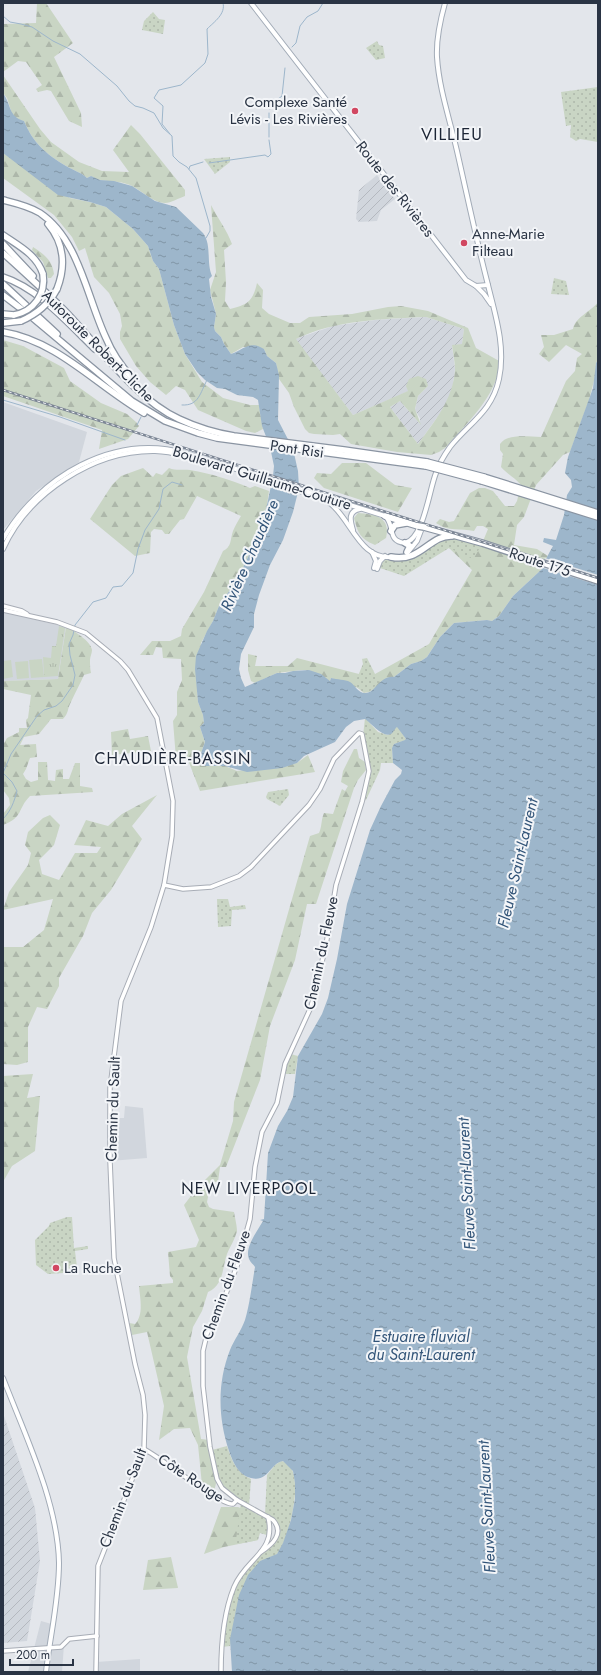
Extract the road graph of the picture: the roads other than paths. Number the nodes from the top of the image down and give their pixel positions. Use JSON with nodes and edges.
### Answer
{"nodes":[{"id":1,"x":251,"y":3,"type":"edge"},
{"id":2,"x":445,"y":3,"type":"edge"},
{"id":3,"x":3,"y":200,"type":"edge"},
{"id":4,"x":3,"y":235,"type":"edge"},
{"id":5,"x":3,"y":244,"type":"edge"},
{"id":6,"x":3,"y":253,"type":"edge"},
{"id":7,"x":3,"y":277,"type":"edge"},
{"id":8,"x":3,"y":284,"type":"edge"},
{"id":9,"x":488,"y":285,"type":"junction"},
{"id":10,"x":476,"y":286,"type":"junction"},
{"id":11,"x":3,"y":295,"type":"edge"},
{"id":12,"x":493,"y":307,"type":"junction"},
{"id":13,"x":64,"y":310,"type":"junction"},
{"id":14,"x":3,"y":314,"type":"edge"},
{"id":15,"x":3,"y":323,"type":"edge"},
{"id":16,"x":3,"y":332,"type":"edge"},
{"id":17,"x":119,"y":371,"type":"junction"},
{"id":18,"x":100,"y":375,"type":"junction"},
{"id":19,"x":165,"y":421,"type":"junction"},
{"id":20,"x":188,"y":422,"type":"junction"},
{"id":21,"x":249,"y":440,"type":"junction"},
{"id":22,"x":442,"y":460,"type":"junction"},
{"id":23,"x":253,"y":475,"type":"junction"},
{"id":24,"x":483,"y":479,"type":"junction"},
{"id":25,"x":323,"y":498,"type":"junction"},
{"id":26,"x":361,"y":509,"type":"junction"},
{"id":27,"x":598,"y":513,"type":"edge"},
{"id":28,"x":385,"y":516,"type":"junction"},
{"id":29,"x":598,"y":517,"type":"edge"},
{"id":30,"x":408,"y":523,"type":"junction"},
{"id":31,"x":391,"y":531,"type":"junction"},
{"id":32,"x":354,"y":534,"type":"junction"},
{"id":33,"x":462,"y":538,"type":"junction"},
{"id":34,"x":3,"y":539,"type":"edge"},
{"id":35,"x":405,"y":543,"type":"junction"},
{"id":36,"x":482,"y":543,"type":"joint"},
{"id":37,"x":3,"y":549,"type":"edge"},
{"id":38,"x":372,"y":552,"type":"junction"},
{"id":39,"x":407,"y":552,"type":"junction"},
{"id":40,"x":388,"y":557,"type":"junction"},
{"id":41,"x":598,"y":581,"type":"edge"},
{"id":42,"x":3,"y":606,"type":"edge"},
{"id":43,"x":3,"y":610,"type":"edge"},
{"id":44,"x":28,"y":614,"type":"junction"},
{"id":45,"x":164,"y":885,"type":"junction"},
{"id":46,"x":3,"y":1378,"type":"edge"},
{"id":47,"x":144,"y":1449,"type":"junction"},
{"id":48,"x":237,"y":1500,"type":"junction"},
{"id":49,"x":268,"y":1517,"type":"junction"},
{"id":50,"x":261,"y":1552,"type":"junction"},
{"id":51,"x":97,"y":1636,"type":"junction"},
{"id":52,"x":48,"y":1648,"type":"junction"},
{"id":53,"x":3,"y":1651,"type":"edge"},
{"id":54,"x":46,"y":1672,"type":"edge"},
{"id":55,"x":96,"y":1672,"type":"edge"},
{"id":56,"x":221,"y":1672,"type":"edge"}],
"edges":[{"from":1,"to":10,"type":"main road","name":"Route des Rivières"},
{"from":2,"to":9,"type":"main road"},
{"from":3,"to":15,"type":"highway","bridge":true},
{"from":3,"to":20,"type":"highway"},
{"from":4,"to":14,"type":"highway","bridge":true},
{"from":5,"to":13,"type":"highway"},
{"from":6,"to":13,"type":"highway","name":"Autoroute Robert-Cliche"},
{"from":7,"to":17,"type":"highway"},
{"from":8,"to":18,"type":"highway"},
{"from":9,"to":10,"type":"main road"},
{"from":9,"to":12,"type":"main road"},
{"from":10,"to":12,"type":"main road","name":"Route des Rivières"},
{"from":11,"to":18,"type":"highway","name":"Autoroute Robert-Cliche"},
{"from":12,"to":22,"type":"main road"},
{"from":13,"to":17,"type":"highway","name":"Autoroute Robert-Cliche"},
{"from":16,"to":19,"type":"highway"},
{"from":17,"to":20,"type":"highway","name":"Autoroute Robert-Cliche"},
{"from":18,"to":19,"type":"highway","name":"Autoroute Robert-Cliche"},
{"from":19,"to":21,"type":"highway","name":"Autoroute Robert-Cliche"},
{"from":20,"to":21,"type":"highway","name":"Autoroute Robert-Cliche"},
{"from":21,"to":24,"type":"highway","name":"Pont Risi","bridge":true},
{"from":22,"to":35,"type":"main road"},
{"from":22,"to":39,"type":"main road"},
{"from":23,"to":25,"type":"main road","name":"Boulevard Guillaume-Couture"},
{"from":23,"to":34,"type":"main road","name":"Boulevard Guillaume-Couture"},
{"from":23,"to":37,"type":"main road","name":"Boulevard Guillaume-Couture"},
{"from":24,"to":27,"type":"highway"},
{"from":24,"to":29,"type":"highway"},
{"from":25,"to":26,"type":"main road","name":"Boulevard Guillaume-Couture"},
{"from":25,"to":32,"type":"main road","name":"Boulevard Guillaume-Couture"},
{"from":26,"to":28,"type":"main road","name":"Boulevard Guillaume-Couture"},
{"from":26,"to":32,"type":"main road"},
{"from":28,"to":30,"type":"highway","name":"Boulevard Guillaume-Couture"},
{"from":28,"to":31,"type":"main road"},
{"from":30,"to":31,"type":"highway"},
{"from":30,"to":33,"type":"highway","name":"Boulevard Guillaume-Couture","bridge":true},
{"from":31,"to":35,"type":"main road"},
{"from":32,"to":38,"type":"main road","name":"Boulevard Guillaume-Couture"},
{"from":33,"to":36,"type":"highway","name":"Boulevard Guillaume-Couture"},
{"from":33,"to":40,"type":"highway","name":"Boulevard Guillaume-Couture"},
{"from":35,"to":39,"type":"highway"},
{"from":36,"to":41,"type":"highway","name":"Route 175"},
{"from":38,"to":40,"type":"main road","name":"Boulevard Guillaume-Couture"},
{"from":38,"to":40,"type":"main road"},
{"from":39,"to":40,"type":"main road"},
{"from":42,"to":44,"type":"street","name":"Chemin du Sault"},
{"from":43,"to":44,"type":"street","name":"Chemin du Sault"},
{"from":44,"to":45,"type":"street","name":"Chemin du Sault"},
{"from":45,"to":47,"type":"street","name":"Chemin du Sault"},
{"from":45,"to":48,"type":"street","name":"Chemin du Fleuve"},
{"from":46,"to":52,"type":"main road"},
{"from":47,"to":48,"type":"street","name":"Côte Rouge"},
{"from":47,"to":51,"type":"street","name":"Chemin du Sault"},
{"from":48,"to":49,"type":"street","name":"Chemin du Fleuve"},
{"from":49,"to":50,"type":"street"},
{"from":49,"to":50,"type":"street"},
{"from":50,"to":56,"type":"street"},
{"from":51,"to":52,"type":"street"},
{"from":51,"to":55,"type":"street","name":"Chemin du Sault"},
{"from":52,"to":53,"type":"street"},
{"from":52,"to":54,"type":"main road"}]}
